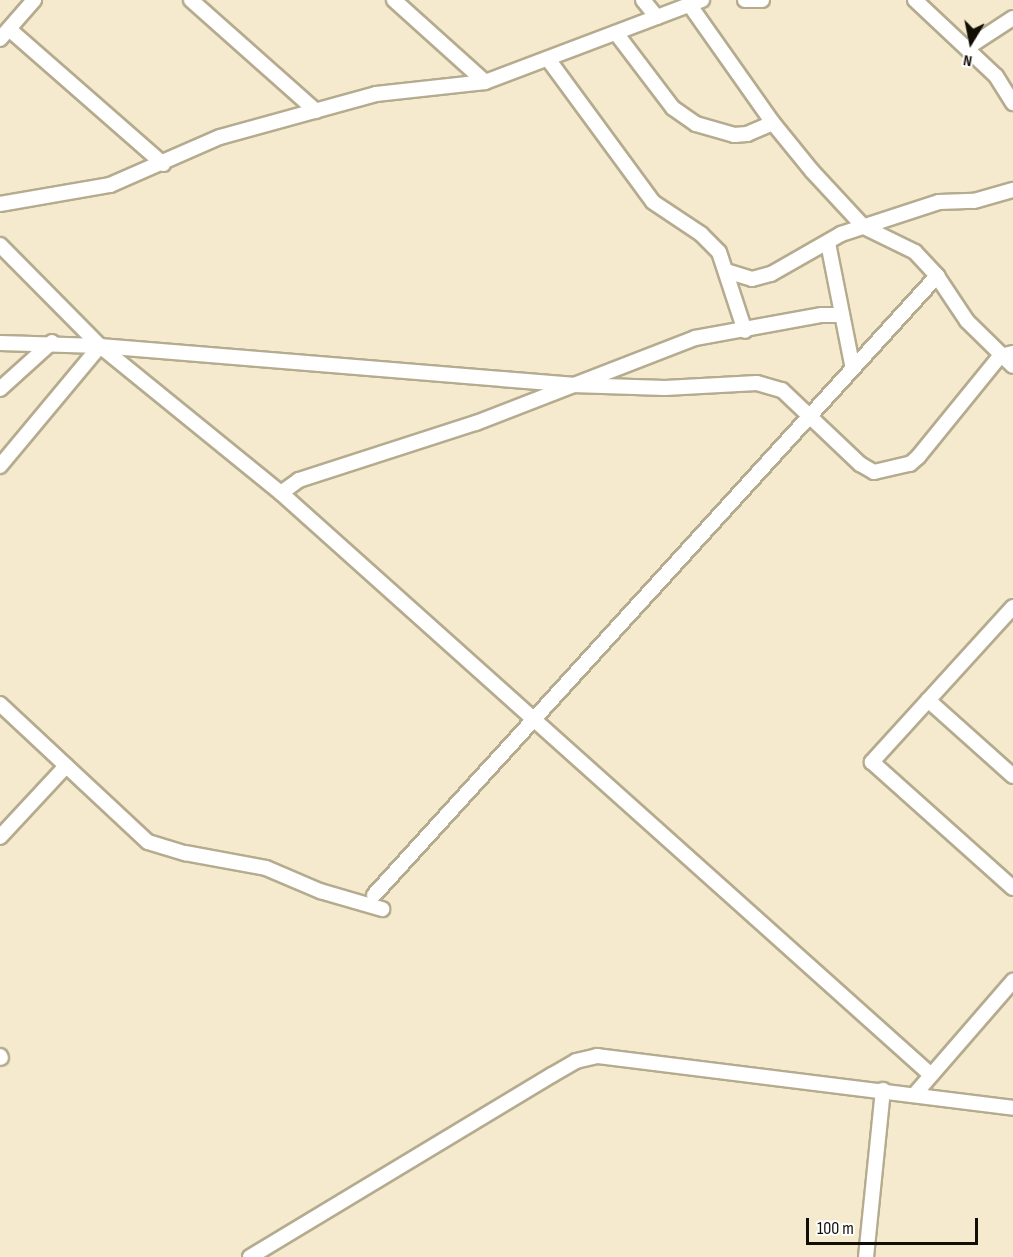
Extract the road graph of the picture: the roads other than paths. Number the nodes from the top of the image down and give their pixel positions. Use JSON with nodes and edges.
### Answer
{"nodes":[{"id":1,"x":34,"y":0,"type":"edge"},
{"id":2,"x":191,"y":0,"type":"edge"},
{"id":3,"x":394,"y":0,"type":"edge"},
{"id":4,"x":643,"y":0,"type":"edge"},
{"id":5,"x":745,"y":0,"type":"edge"},
{"id":6,"x":762,"y":0,"type":"edge"},
{"id":7,"x":915,"y":0,"type":"edge"},
{"id":8,"x":695,"y":2,"type":"edge"},
{"id":9,"x":657,"y":17,"type":"junction"},
{"id":10,"x":1013,"y":18,"type":"edge"},
{"id":11,"x":616,"y":33,"type":"junction"},
{"id":12,"x":4,"y":34,"type":"edge"},
{"id":13,"x":967,"y":48,"type":"junction"},
{"id":14,"x":548,"y":59,"type":"junction"},
{"id":15,"x":484,"y":82,"type":"junction"},
{"id":16,"x":1011,"y":97,"type":"edge"},
{"id":17,"x":316,"y":111,"type":"junction"},
{"id":18,"x":773,"y":123,"type":"junction"},
{"id":19,"x":163,"y":164,"type":"junction"},
{"id":20,"x":1013,"y":190,"type":"edge"},
{"id":21,"x":0,"y":204,"type":"edge"},
{"id":22,"x":864,"y":226,"type":"junction"},
{"id":23,"x":828,"y":243,"type":"junction"},
{"id":24,"x":0,"y":245,"type":"edge"},
{"id":25,"x":726,"y":271,"type":"junction"},
{"id":26,"x":938,"y":276,"type":"junction"},
{"id":27,"x":842,"y":315,"type":"junction"},
{"id":28,"x":745,"y":331,"type":"junction"},
{"id":29,"x":52,"y":342,"type":"junction"},
{"id":30,"x":0,"y":343,"type":"edge"},
{"id":31,"x":100,"y":346,"type":"junction"},
{"id":32,"x":1006,"y":355,"type":"edge"},
{"id":33,"x":1013,"y":366,"type":"edge"},
{"id":34,"x":853,"y":369,"type":"junction"},
{"id":35,"x":572,"y":385,"type":"junction"},
{"id":36,"x":0,"y":389,"type":"edge"},
{"id":37,"x":808,"y":418,"type":"junction"},
{"id":38,"x":0,"y":466,"type":"edge"},
{"id":39,"x":281,"y":493,"type":"junction"},
{"id":40,"x":1013,"y":606,"type":"edge"},
{"id":41,"x":928,"y":700,"type":"junction"},
{"id":42,"x":0,"y":704,"type":"edge"},
{"id":43,"x":534,"y":719,"type":"junction"},
{"id":44,"x":66,"y":766,"type":"junction"},
{"id":45,"x":1013,"y":776,"type":"edge"},
{"id":46,"x":3,"y":827,"type":"edge"},
{"id":47,"x":1013,"y":888,"type":"edge"},
{"id":48,"x":374,"y":896,"type":"dead end"},
{"id":49,"x":382,"y":909,"type":"dead end"},
{"id":50,"x":1013,"y":981,"type":"edge"},
{"id":51,"x":930,"y":1074,"type":"junction"},
{"id":52,"x":883,"y":1090,"type":"junction"},
{"id":53,"x":915,"y":1094,"type":"junction"},
{"id":54,"x":1011,"y":1105,"type":"edge"},
{"id":55,"x":250,"y":1257,"type":"edge"},
{"id":56,"x":866,"y":1257,"type":"edge"}],
"edges":[{"from":1,"to":12,"type":"street"},
{"from":2,"to":17,"type":"street"},
{"from":3,"to":15,"type":"street"},
{"from":4,"to":9,"type":"street"},
{"from":5,"to":6,"type":"street"},
{"from":7,"to":13,"type":"street"},
{"from":8,"to":9,"type":"street"},
{"from":8,"to":18,"type":"street"},
{"from":9,"to":11,"type":"street"},
{"from":10,"to":13,"type":"street"},
{"from":11,"to":14,"type":"street"},
{"from":11,"to":18,"type":"street"},
{"from":12,"to":19,"type":"street"},
{"from":13,"to":16,"type":"street"},
{"from":14,"to":15,"type":"street"},
{"from":14,"to":25,"type":"street"},
{"from":15,"to":17,"type":"street"},
{"from":17,"to":19,"type":"street"},
{"from":18,"to":22,"type":"street"},
{"from":19,"to":21,"type":"street"},
{"from":20,"to":22,"type":"street"},
{"from":22,"to":23,"type":"street"},
{"from":22,"to":26,"type":"street"},
{"from":23,"to":25,"type":"street"},
{"from":23,"to":27,"type":"street"},
{"from":24,"to":31,"type":"street"},
{"from":25,"to":28,"type":"street"},
{"from":26,"to":32,"type":"street"},
{"from":26,"to":34,"type":"street"},
{"from":27,"to":28,"type":"street"},
{"from":27,"to":34,"type":"street"},
{"from":28,"to":35,"type":"street"},
{"from":29,"to":30,"type":"street"},
{"from":29,"to":31,"type":"street"},
{"from":29,"to":36,"type":"street"},
{"from":31,"to":35,"type":"street"},
{"from":31,"to":38,"type":"street"},
{"from":31,"to":39,"type":"street"},
{"from":32,"to":33,"type":"street"},
{"from":32,"to":37,"type":"street"},
{"from":34,"to":37,"type":"street"},
{"from":35,"to":37,"type":"street"},
{"from":35,"to":39,"type":"street"},
{"from":37,"to":43,"type":"street"},
{"from":39,"to":43,"type":"street"},
{"from":40,"to":41,"type":"street"},
{"from":41,"to":45,"type":"street"},
{"from":41,"to":47,"type":"street"},
{"from":42,"to":44,"type":"street"},
{"from":43,"to":48,"type":"street"},
{"from":43,"to":51,"type":"street"},
{"from":44,"to":46,"type":"street"},
{"from":44,"to":49,"type":"street"},
{"from":50,"to":51,"type":"street"},
{"from":51,"to":53,"type":"street"},
{"from":52,"to":53,"type":"street"},
{"from":52,"to":55,"type":"street"},
{"from":52,"to":56,"type":"street"},
{"from":53,"to":54,"type":"street"}]}
